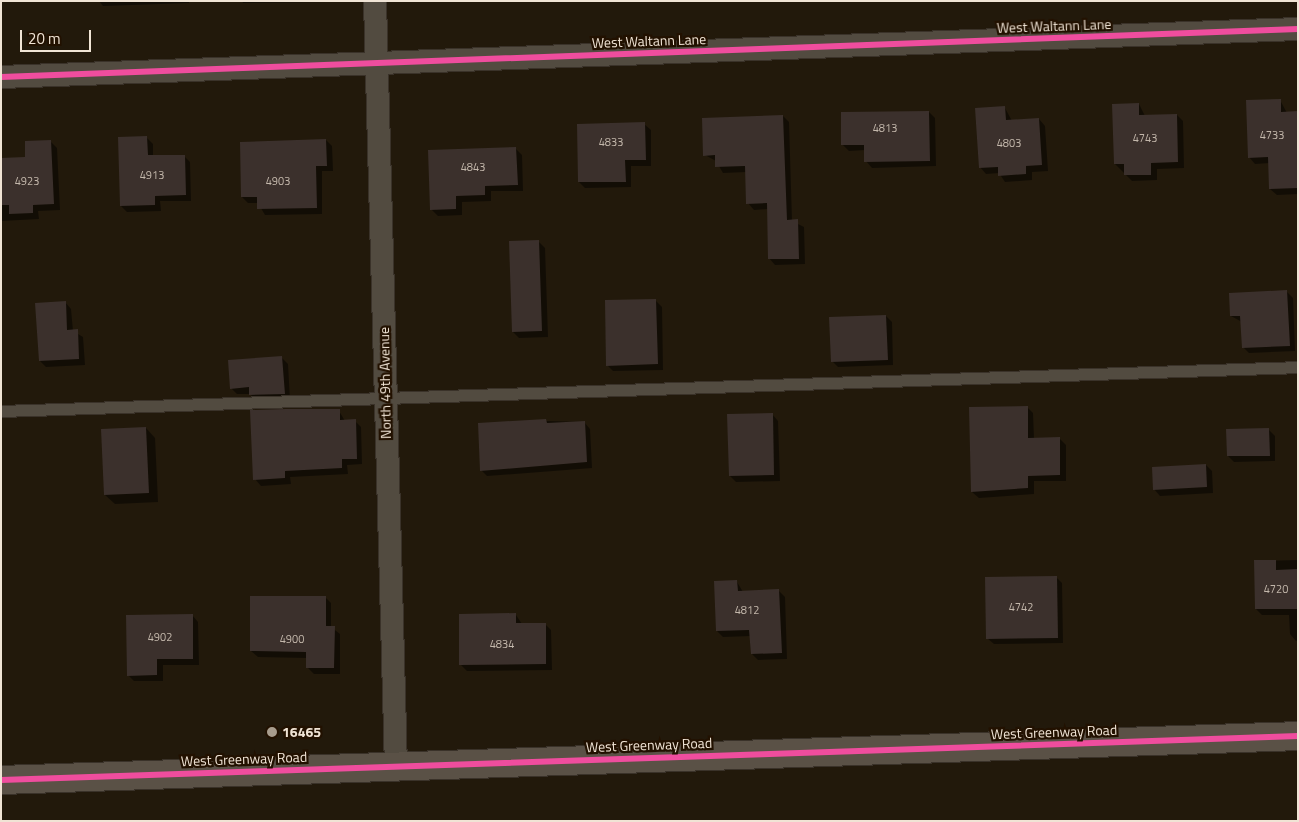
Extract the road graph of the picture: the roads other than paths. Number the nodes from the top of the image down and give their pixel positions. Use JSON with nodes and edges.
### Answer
{"nodes":[{"id":1,"x":376,"y":1,"type":"edge"},
{"id":2,"x":1298,"y":29,"type":"edge"},
{"id":3,"x":377,"y":64,"type":"junction"},
{"id":4,"x":1,"y":76,"type":"edge"},
{"id":5,"x":1298,"y":367,"type":"edge"},
{"id":6,"x":385,"y":398,"type":"junction"},
{"id":7,"x":1,"y":411,"type":"edge"},
{"id":8,"x":1298,"y":736,"type":"edge"},
{"id":9,"x":396,"y":766,"type":"junction"},
{"id":10,"x":1,"y":780,"type":"edge"}],
"edges":[{"from":1,"to":3,"type":"street","name":"North 49th Avenue"},
{"from":2,"to":3,"type":"street","name":"West Waltann Lane"},
{"from":3,"to":4,"type":"street","name":"West Waltann Lane"},
{"from":3,"to":6,"type":"street","name":"North 49th Avenue"},
{"from":5,"to":6,"type":"lane"},
{"from":6,"to":7,"type":"lane"},
{"from":6,"to":9,"type":"street","name":"North 49th Avenue"},
{"from":8,"to":9,"type":"main road","name":"West Greenway Road"},
{"from":9,"to":10,"type":"main road","name":"West Greenway Road"}]}
